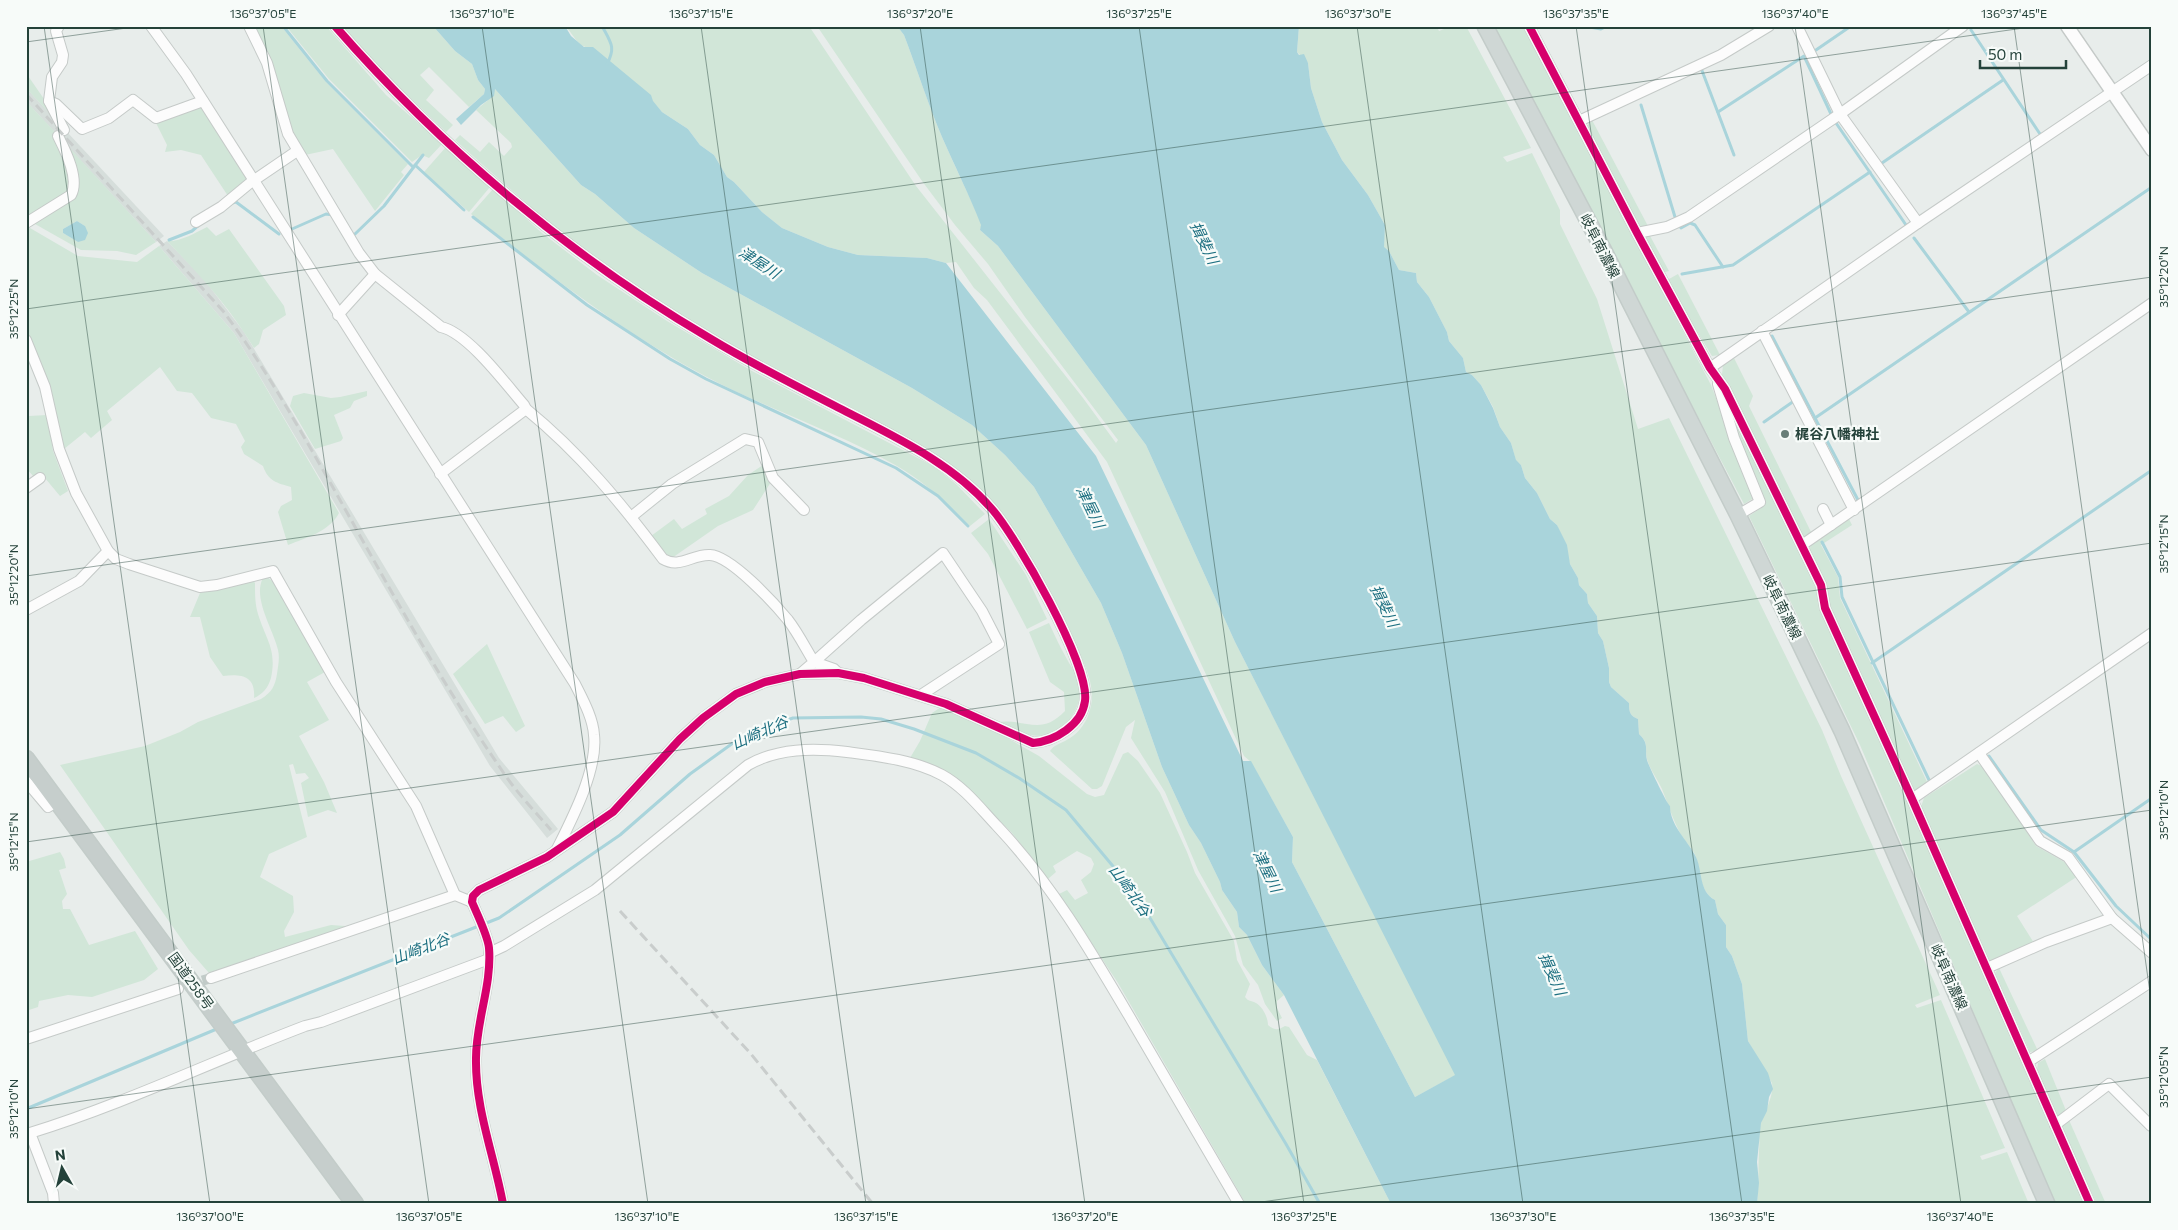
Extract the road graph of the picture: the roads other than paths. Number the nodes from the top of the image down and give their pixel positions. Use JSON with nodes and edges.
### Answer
{"nodes":[{"id":1,"x":151,"y":26,"type":"edge"},
{"id":2,"x":249,"y":26,"type":"edge"},
{"id":3,"x":335,"y":26,"type":"edge"},
{"id":4,"x":1485,"y":26,"type":"edge"},
{"id":5,"x":1529,"y":26,"type":"edge"},
{"id":6,"x":1769,"y":26,"type":"edge"},
{"id":7,"x":1797,"y":26,"type":"edge"},
{"id":8,"x":1963,"y":26,"type":"edge"},
{"id":9,"x":2067,"y":26,"type":"edge"},
{"id":10,"x":55,"y":28,"type":"edge"},
{"id":11,"x":2152,"y":65,"type":"edge"},
{"id":12,"x":2112,"y":92,"type":"junction"},
{"id":13,"x":49,"y":101,"type":"junction"},
{"id":14,"x":202,"y":101,"type":"junction"},
{"id":15,"x":1840,"y":114,"type":"junction"},
{"id":16,"x":1579,"y":121,"type":"junction"},
{"id":17,"x":2152,"y":150,"type":"edge"},
{"id":18,"x":297,"y":151,"type":"junction"},
{"id":19,"x":253,"y":181,"type":"junction"},
{"id":20,"x":196,"y":222,"type":"dead end"},
{"id":21,"x":26,"y":223,"type":"edge"},
{"id":22,"x":1918,"y":224,"type":"junction"},
{"id":23,"x":1637,"y":234,"type":"junction"},
{"id":24,"x":375,"y":274,"type":"junction"},
{"id":25,"x":2152,"y":303,"type":"edge"},
{"id":26,"x":338,"y":314,"type":"junction"},
{"id":27,"x":1762,"y":332,"type":"junction"},
{"id":28,"x":26,"y":340,"type":"edge"},
{"id":29,"x":1713,"y":372,"type":"junction"},
{"id":30,"x":526,"y":409,"type":"junction"},
{"id":31,"x":440,"y":474,"type":"junction"},
{"id":32,"x":40,"y":478,"type":"dead end"},
{"id":33,"x":26,"y":488,"type":"edge"},
{"id":34,"x":1824,"y":509,"type":"dead end"},
{"id":35,"x":804,"y":510,"type":"dead end"},
{"id":36,"x":1854,"y":510,"type":"junction"},
{"id":37,"x":1738,"y":514,"type":"junction"},
{"id":38,"x":631,"y":517,"type":"junction"},
{"id":39,"x":1832,"y":525,"type":"junction"},
{"id":40,"x":1802,"y":546,"type":"junction"},
{"id":41,"x":108,"y":551,"type":"junction"},
{"id":42,"x":26,"y":610,"type":"edge"},
{"id":43,"x":2152,"y":633,"type":"edge"},
{"id":44,"x":814,"y":662,"type":"junction"},
{"id":45,"x":838,"y":673,"type":"junction"},
{"id":46,"x":800,"y":674,"type":"junction"},
{"id":47,"x":921,"y":695,"type":"junction"},
{"id":48,"x":1979,"y":754,"type":"junction"},
{"id":49,"x":26,"y":759,"type":"edge"},
{"id":50,"x":26,"y":782,"type":"edge"},
{"id":51,"x":1912,"y":799,"type":"junction"},
{"id":52,"x":57,"y":801,"type":"junction"},
{"id":53,"x":557,"y":850,"type":"junction"},
{"id":54,"x":455,"y":895,"type":"junction"},
{"id":55,"x":472,"y":902,"type":"junction"},
{"id":56,"x":2112,"y":918,"type":"junction"},
{"id":57,"x":489,"y":953,"type":"junction"},
{"id":58,"x":2152,"y":953,"type":"edge"},
{"id":59,"x":1987,"y":968,"type":"junction"},
{"id":60,"x":211,"y":978,"type":"tunnel mouth"},
{"id":61,"x":2152,"y":980,"type":"edge"},
{"id":62,"x":178,"y":989,"type":"tunnel mouth"},
{"id":63,"x":26,"y":1039,"type":"edge"},
{"id":64,"x":239,"y":1047,"type":"junction"},
{"id":65,"x":2028,"y":1062,"type":"junction"},
{"id":66,"x":2056,"y":1125,"type":"junction"},
{"id":67,"x":2152,"y":1126,"type":"edge"},
{"id":68,"x":28,"y":1134,"type":"edge"},
{"id":69,"x":54,"y":1204,"type":"edge"},
{"id":70,"x":355,"y":1204,"type":"edge"},
{"id":71,"x":503,"y":1204,"type":"edge"},
{"id":72,"x":1239,"y":1204,"type":"edge"},
{"id":73,"x":2048,"y":1204,"type":"edge"},
{"id":74,"x":2090,"y":1204,"type":"edge"}],
"edges":[{"from":1,"to":14,"type":"street"},
{"from":2,"to":18,"type":"street"},
{"from":3,"to":47,"type":"street"},
{"from":4,"to":37,"type":"main road","name":"岐阜南濃線"},
{"from":5,"to":16,"type":"street"},
{"from":6,"to":16,"type":"street"},
{"from":7,"to":15,"type":"street"},
{"from":8,"to":15,"type":"street"},
{"from":9,"to":12,"type":"street"},
{"from":10,"to":13,"type":"street"},
{"from":11,"to":12,"type":"street"},
{"from":12,"to":17,"type":"street"},
{"from":12,"to":22,"type":"street"},
{"from":13,"to":14,"type":"street"},
{"from":13,"to":21,"type":"street"},
{"from":14,"to":19,"type":"street"},
{"from":15,"to":22,"type":"street"},
{"from":15,"to":23,"type":"street"},
{"from":16,"to":23,"type":"street"},
{"from":18,"to":19,"type":"street"},
{"from":18,"to":24,"type":"street"},
{"from":19,"to":20,"type":"street"},
{"from":19,"to":26,"type":"street"},
{"from":22,"to":27,"type":"street"},
{"from":23,"to":29,"type":"street"},
{"from":24,"to":26,"type":"street"},
{"from":24,"to":30,"type":"street"},
{"from":25,"to":36,"type":"street"},
{"from":26,"to":31,"type":"street"},
{"from":27,"to":29,"type":"street"},
{"from":27,"to":36,"type":"street"},
{"from":28,"to":41,"type":"street"},
{"from":29,"to":37,"type":"street"},
{"from":29,"to":40,"type":"street"},
{"from":30,"to":31,"type":"street"},
{"from":30,"to":38,"type":"street"},
{"from":31,"to":53,"type":"street"},
{"from":32,"to":33,"type":"street"},
{"from":34,"to":39,"type":"street"},
{"from":35,"to":38,"type":"street"},
{"from":36,"to":39,"type":"street"},
{"from":37,"to":73,"type":"main road","name":"岐阜南濃線"},
{"from":38,"to":44,"type":"street"},
{"from":39,"to":40,"type":"street"},
{"from":40,"to":51,"type":"street"},
{"from":41,"to":42,"type":"street"},
{"from":41,"to":54,"type":"street"},
{"from":43,"to":48,"type":"street"},
{"from":44,"to":45,"type":"street"},
{"from":44,"to":46,"type":"street"},
{"from":44,"to":47,"type":"street"},
{"from":45,"to":46,"type":"street"},
{"from":45,"to":47,"type":"street"},
{"from":46,"to":53,"type":"street"},
{"from":48,"to":51,"type":"street"},
{"from":48,"to":56,"type":"street"},
{"from":49,"to":52,"type":"highway","name":"国道258号"},
{"from":50,"to":52,"type":"street"},
{"from":51,"to":59,"type":"street"},
{"from":52,"to":64,"type":"highway","name":"国道258号"},
{"from":53,"to":55,"type":"street"},
{"from":54,"to":55,"type":"street"},
{"from":54,"to":60,"type":"street"},
{"from":55,"to":57,"type":"street"},
{"from":56,"to":58,"type":"street"},
{"from":56,"to":59,"type":"street"},
{"from":57,"to":64,"type":"street"},
{"from":57,"to":71,"type":"street"},
{"from":57,"to":72,"type":"street"},
{"from":59,"to":65,"type":"street"},
{"from":61,"to":65,"type":"street"},
{"from":62,"to":63,"type":"street"},
{"from":64,"to":68,"type":"street"},
{"from":64,"to":70,"type":"highway","name":"国道258号"},
{"from":65,"to":66,"type":"street"},
{"from":66,"to":67,"type":"street"},
{"from":66,"to":74,"type":"street"},
{"from":68,"to":69,"type":"street"}]}
